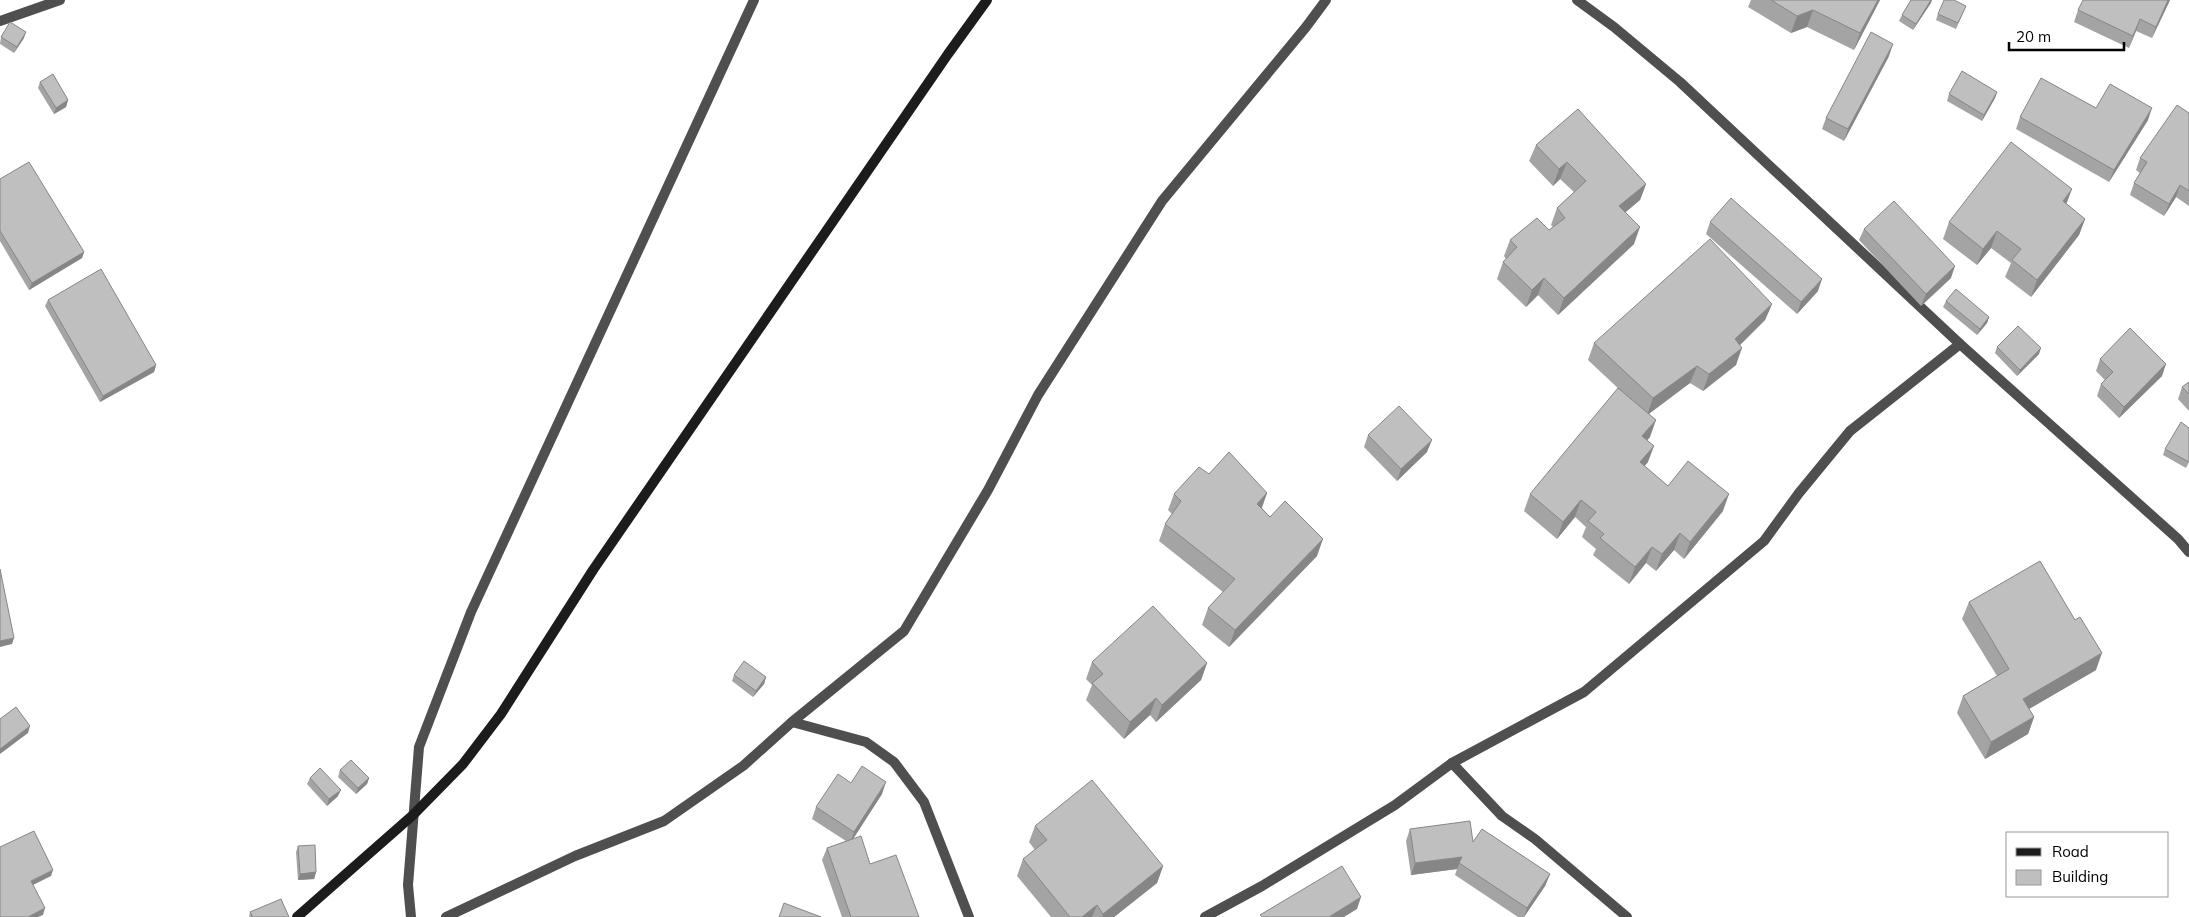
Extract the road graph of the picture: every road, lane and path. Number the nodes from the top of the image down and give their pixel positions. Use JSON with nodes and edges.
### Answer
{"nodes":[{"id":1,"x":60,"y":0,"type":"edge"},
{"id":2,"x":754,"y":0,"type":"edge"},
{"id":3,"x":987,"y":0,"type":"edge"},
{"id":4,"x":1326,"y":0,"type":"edge"},
{"id":5,"x":1577,"y":0,"type":"edge"},
{"id":6,"x":0,"y":21,"type":"edge"},
{"id":7,"x":1960,"y":344,"type":"junction"},
{"id":8,"x":2189,"y":552,"type":"edge"},
{"id":9,"x":792,"y":722,"type":"junction"},
{"id":10,"x":1452,"y":763,"type":"junction"},
{"id":11,"x":413,"y":815,"type":"junction"},
{"id":12,"x":297,"y":917,"type":"edge"},
{"id":13,"x":411,"y":917,"type":"edge"},
{"id":14,"x":446,"y":917,"type":"edge"},
{"id":15,"x":969,"y":917,"type":"edge"},
{"id":16,"x":1205,"y":917,"type":"edge"},
{"id":17,"x":1627,"y":917,"type":"edge"}],
"edges":[{"from":1,"to":6,"type":"street"},
{"from":2,"to":11,"type":"street"},
{"from":3,"to":11,"type":"street"},
{"from":4,"to":9,"type":"street"},
{"from":5,"to":7,"type":"street"},
{"from":7,"to":8,"type":"street"},
{"from":7,"to":10,"type":"street"},
{"from":9,"to":14,"type":"street"},
{"from":9,"to":15,"type":"street"},
{"from":10,"to":16,"type":"street"},
{"from":10,"to":17,"type":"street"},
{"from":11,"to":12,"type":"street"},
{"from":11,"to":13,"type":"street"}]}
